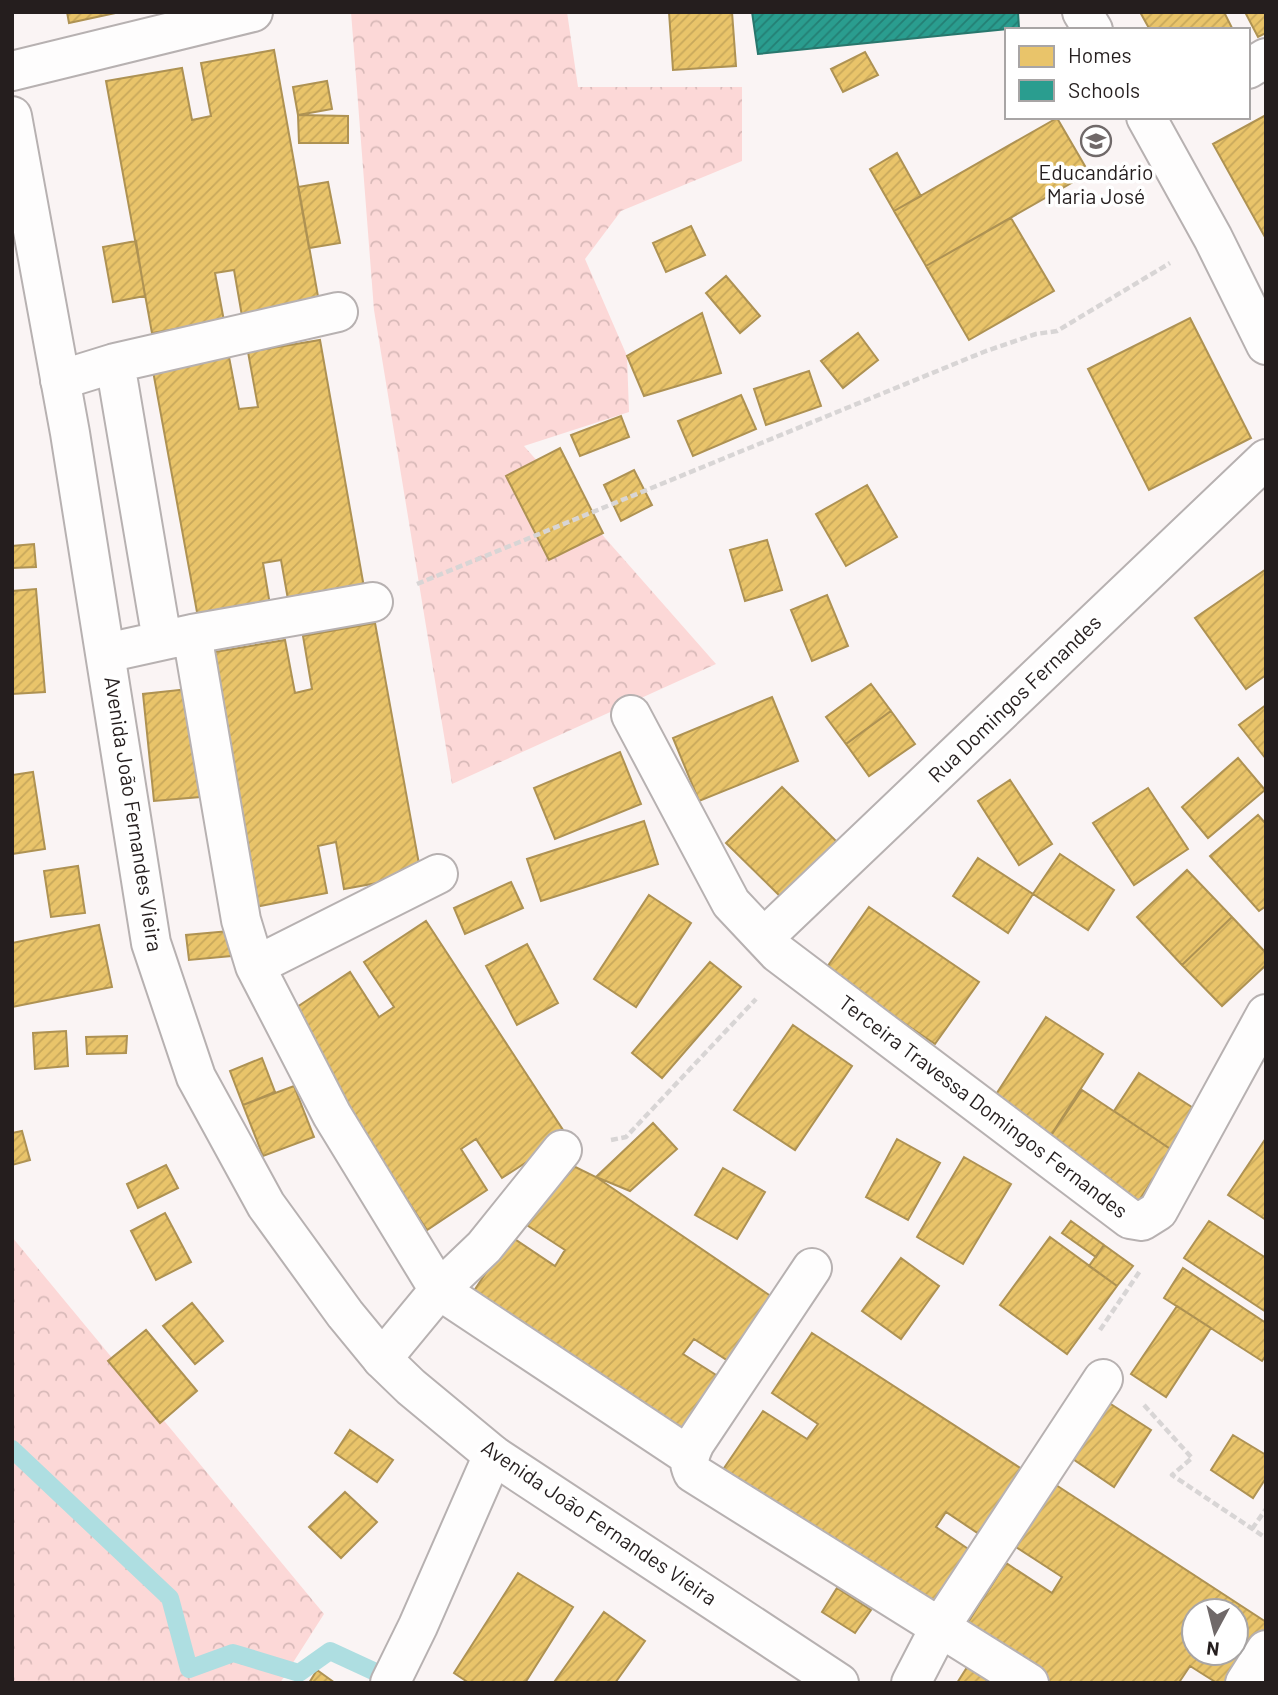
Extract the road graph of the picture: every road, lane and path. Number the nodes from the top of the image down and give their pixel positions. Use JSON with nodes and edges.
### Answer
{"nodes":[{"id":1,"x":253,"y":12,"type":"edge"},
{"id":2,"x":1082,"y":12,"type":"edge"},
{"id":3,"x":1092,"y":28,"type":"edge"},
{"id":4,"x":1266,"y":58,"type":"edge"},
{"id":5,"x":1250,"y":67,"type":"edge"},
{"id":6,"x":12,"y":71,"type":"edge"},
{"id":7,"x":12,"y":116,"type":"edge"},
{"id":8,"x":1153,"y":120,"type":"edge"},
{"id":9,"x":1213,"y":238,"type":"junction"},
{"id":10,"x":338,"y":312,"type":"dead end"},
{"id":11,"x":1266,"y":345,"type":"edge"},
{"id":12,"x":115,"y":363,"type":"junction"},
{"id":13,"x":60,"y":380,"type":"junction"},
{"id":14,"x":1266,"y":459,"type":"edge"},
{"id":15,"x":373,"y":602,"type":"joint"},
{"id":16,"x":177,"y":637,"type":"junction"},
{"id":17,"x":106,"y":653,"type":"junction"},
{"id":18,"x":631,"y":715,"type":"dead end"},
{"id":19,"x":438,"y":874,"type":"dead end"},
{"id":20,"x":768,"y":942,"type":"junction"},
{"id":21,"x":255,"y":966,"type":"junction"},
{"id":22,"x":1266,"y":1014,"type":"edge"},
{"id":23,"x":562,"y":1150,"type":"joint"},
{"id":24,"x":1142,"y":1221,"type":"junction"},
{"id":25,"x":812,"y":1268,"type":"dead end"},
{"id":26,"x":439,"y":1290,"type":"junction"},
{"id":27,"x":382,"y":1359,"type":"junction"},
{"id":28,"x":1103,"y":1379,"type":"junction"},
{"id":29,"x":493,"y":1455,"type":"junction"},
{"id":30,"x":689,"y":1456,"type":"junction"},
{"id":31,"x":1266,"y":1510,"type":"edge"},
{"id":32,"x":1252,"y":1529,"type":"junction"},
{"id":33,"x":1266,"y":1538,"type":"edge"},
{"id":34,"x":940,"y":1627,"type":"junction"},
{"id":35,"x":1266,"y":1650,"type":"edge"},
{"id":36,"x":393,"y":1678,"type":"edge"},
{"id":37,"x":839,"y":1683,"type":"edge"},
{"id":38,"x":911,"y":1683,"type":"edge"},
{"id":39,"x":1029,"y":1683,"type":"edge"},
{"id":40,"x":1245,"y":1683,"type":"edge"}],
"edges":[{"from":1,"to":6,"type":"street"},
{"from":2,"to":3,"type":"street"},
{"from":4,"to":5,"type":"street"},
{"from":7,"to":13,"type":"street","name":"Avenida João Fernandes Vieira"},
{"from":8,"to":9,"type":"street"},
{"from":9,"to":11,"type":"street"},
{"from":9,"to":15,"type":"path"},
{"from":10,"to":12,"type":"street"},
{"from":12,"to":13,"type":"street"},
{"from":12,"to":16,"type":"street"},
{"from":13,"to":17,"type":"street","name":"Avenida João Fernandes Vieira"},
{"from":14,"to":20,"type":"street","name":"Rua Domingos Fernandes"},
{"from":15,"to":16,"type":"street"},
{"from":16,"to":17,"type":"street"},
{"from":16,"to":21,"type":"street"},
{"from":17,"to":27,"type":"street","name":"Avenida João Fernandes Vieira"},
{"from":18,"to":20,"type":"street","name":"Terceira Travessa Domingos Fernandes"},
{"from":19,"to":21,"type":"street"},
{"from":20,"to":23,"type":"path"},
{"from":20,"to":24,"type":"street","name":"Terceira Travessa Domingos Fernandes"},
{"from":21,"to":26,"type":"street"},
{"from":22,"to":24,"type":"street","name":"Terceira Travessa Domingos Fernandes"},
{"from":23,"to":26,"type":"street"},
{"from":24,"to":28,"type":"path"},
{"from":25,"to":30,"type":"street"},
{"from":26,"to":27,"type":"street"},
{"from":26,"to":30,"type":"street"},
{"from":27,"to":29,"type":"street","name":"Avenida João Fernandes Vieira"},
{"from":28,"to":32,"type":"path"},
{"from":28,"to":34,"type":"street"},
{"from":29,"to":36,"type":"street"},
{"from":29,"to":37,"type":"street","name":"Avenida João Fernandes Vieira"},
{"from":30,"to":34,"type":"street"},
{"from":31,"to":32,"type":"path"},
{"from":32,"to":33,"type":"path"},
{"from":34,"to":38,"type":"street"},
{"from":34,"to":39,"type":"street"},
{"from":35,"to":40,"type":"street"}]}
